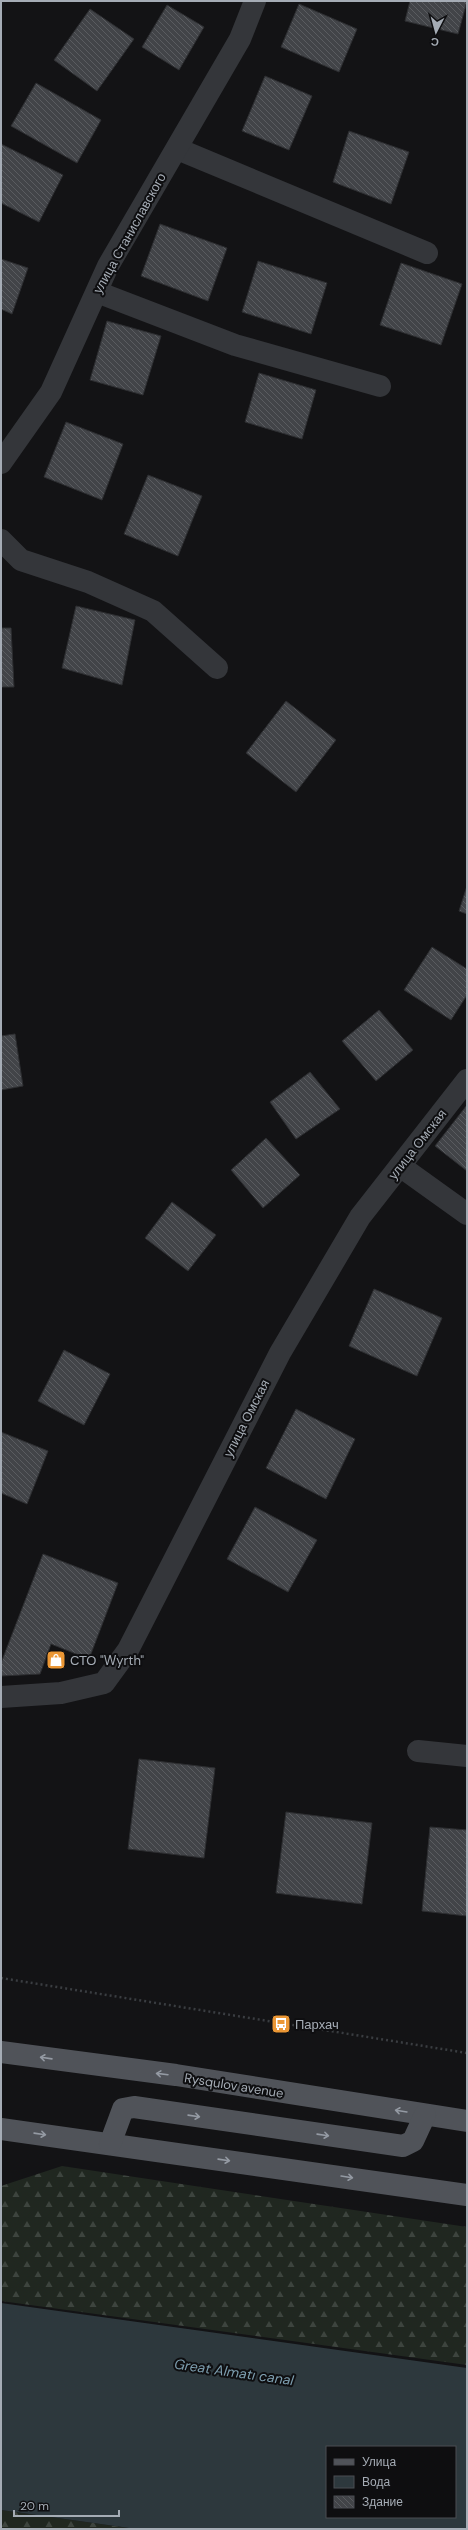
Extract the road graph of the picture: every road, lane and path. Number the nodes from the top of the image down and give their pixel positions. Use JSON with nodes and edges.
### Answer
{"nodes":[{"id":1,"x":255,"y":1,"type":"edge"},
{"id":2,"x":180,"y":142,"type":"junction"},
{"id":3,"x":427,"y":253,"type":"dead end"},
{"id":4,"x":97,"y":292,"type":"junction"},
{"id":5,"x":380,"y":386,"type":"dead end"},
{"id":6,"x":1,"y":463,"type":"edge"},
{"id":7,"x":1,"y":540,"type":"edge"},
{"id":8,"x":217,"y":668,"type":"dead end"},
{"id":9,"x":467,"y":1080,"type":"edge"},
{"id":10,"x":400,"y":1166,"type":"junction"},
{"id":11,"x":467,"y":1214,"type":"edge"},
{"id":12,"x":1,"y":1697,"type":"edge"},
{"id":13,"x":418,"y":1751,"type":"dead end"},
{"id":14,"x":467,"y":1756,"type":"edge"},
{"id":15,"x":1,"y":1978,"type":"edge"},
{"id":16,"x":1,"y":2052,"type":"edge"},
{"id":17,"x":467,"y":2053,"type":"edge"},
{"id":18,"x":425,"y":2114,"type":"junction"},
{"id":19,"x":467,"y":2121,"type":"edge"},
{"id":20,"x":1,"y":2128,"type":"edge"},
{"id":21,"x":110,"y":2144,"type":"junction"},
{"id":22,"x":467,"y":2196,"type":"edge"}],
"edges":[{"from":1,"to":2,"type":"street","name":"улица Станиславского"},
{"from":2,"to":3,"type":"street"},
{"from":2,"to":4,"type":"street","name":"улица Станиславского"},
{"from":4,"to":5,"type":"street"},
{"from":4,"to":6,"type":"street","name":"улица Станиславского"},
{"from":7,"to":8,"type":"street"},
{"from":9,"to":10,"type":"street","name":"улица Омская"},
{"from":10,"to":11,"type":"street"},
{"from":10,"to":12,"type":"street","name":"улица Омская"},
{"from":13,"to":14,"type":"street"},
{"from":15,"to":17,"type":"path"},
{"from":18,"to":16,"type":"main road","name":"Rysqulov avenue","one_way":true},
{"from":18,"to":19,"type":"main road","name":"Rysqulov avenue"},
{"from":21,"to":18,"type":"main road","one_way":true},
{"from":20,"to":21,"type":"main road","one_way":true},
{"from":21,"to":22,"type":"main road","one_way":true}]}
